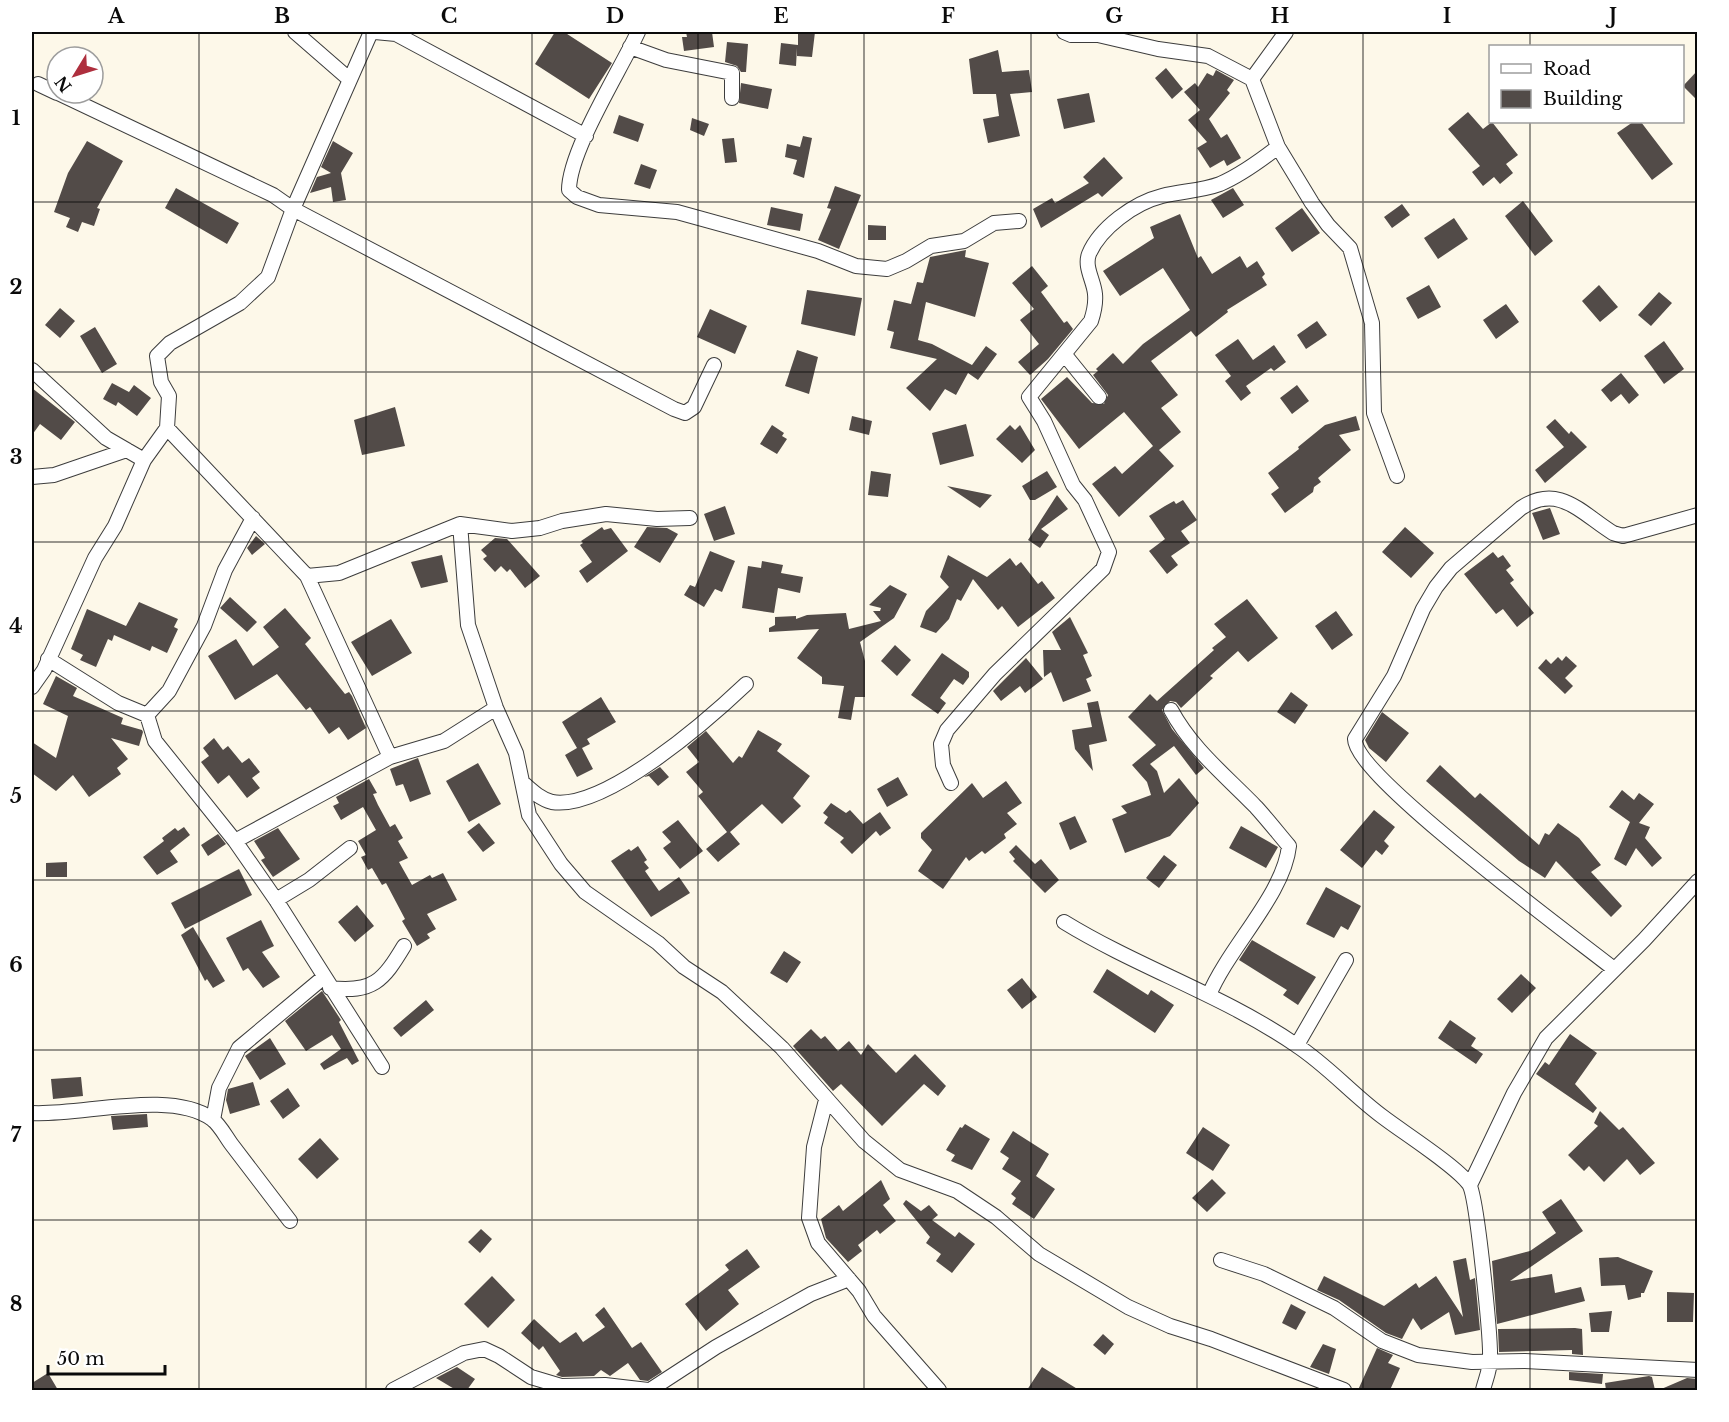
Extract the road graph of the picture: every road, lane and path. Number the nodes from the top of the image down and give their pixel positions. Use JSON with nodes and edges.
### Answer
{"nodes":[{"id":1,"x":295,"y":32,"type":"edge"},
{"id":2,"x":370,"y":32,"type":"edge"},
{"id":3,"x":375,"y":32,"type":"edge"},
{"id":4,"x":638,"y":32,"type":"edge"},
{"id":5,"x":1064,"y":32,"type":"edge"},
{"id":6,"x":1286,"y":32,"type":"edge"},
{"id":7,"x":630,"y":47,"type":"junction"},
{"id":8,"x":349,"y":79,"type":"junction"},
{"id":9,"x":1252,"y":79,"type":"junction"},
{"id":10,"x":38,"y":84,"type":"dead end"},
{"id":11,"x":45,"y":87,"type":"edge"},
{"id":12,"x":732,"y":98,"type":"dead end"},
{"id":13,"x":82,"y":105,"type":"edge"},
{"id":14,"x":586,"y":136,"type":"junction"},
{"id":15,"x":1278,"y":147,"type":"junction"},
{"id":16,"x":293,"y":209,"type":"junction"},
{"id":17,"x":1019,"y":221,"type":"dead end"},
{"id":18,"x":1065,"y":355,"type":"junction"},
{"id":19,"x":714,"y":365,"type":"dead end"},
{"id":20,"x":32,"y":370,"type":"edge"},
{"id":21,"x":1099,"y":397,"type":"dead end"},
{"id":22,"x":167,"y":428,"type":"junction"},
{"id":23,"x":127,"y":450,"type":"junction"},
{"id":24,"x":144,"y":460,"type":"junction"},
{"id":25,"x":1397,"y":476,"type":"dead end"},
{"id":26,"x":32,"y":477,"type":"edge"},
{"id":27,"x":1698,"y":515,"type":"edge"},
{"id":28,"x":253,"y":518,"type":"junction"},
{"id":29,"x":690,"y":518,"type":"dead end"},
{"id":30,"x":460,"y":524,"type":"junction"},
{"id":31,"x":307,"y":576,"type":"junction"},
{"id":32,"x":41,"y":665,"type":"edge"},
{"id":33,"x":746,"y":684,"type":"dead end"},
{"id":34,"x":32,"y":687,"type":"edge"},
{"id":35,"x":496,"y":708,"type":"junction"},
{"id":36,"x":1171,"y":710,"type":"dead end"},
{"id":37,"x":147,"y":715,"type":"junction"},
{"id":38,"x":390,"y":757,"type":"junction"},
{"id":39,"x":522,"y":782,"type":"junction"},
{"id":40,"x":951,"y":783,"type":"dead end"},
{"id":41,"x":235,"y":841,"type":"junction"},
{"id":42,"x":350,"y":848,"type":"dead end"},
{"id":43,"x":1698,"y":881,"type":"edge"},
{"id":44,"x":276,"y":900,"type":"junction"},
{"id":45,"x":1064,"y":922,"type":"dead end"},
{"id":46,"x":404,"y":946,"type":"dead end"},
{"id":47,"x":1346,"y":960,"type":"dead end"},
{"id":48,"x":1614,"y":969,"type":"junction"},
{"id":49,"x":327,"y":982,"type":"junction"},
{"id":50,"x":1209,"y":995,"type":"junction"},
{"id":51,"x":1297,"y":1045,"type":"junction"},
{"id":52,"x":382,"y":1067,"type":"dead end"},
{"id":53,"x":826,"y":1100,"type":"junction"},
{"id":54,"x":32,"y":1113,"type":"edge"},
{"id":55,"x":213,"y":1120,"type":"junction"},
{"id":56,"x":1470,"y":1185,"type":"junction"},
{"id":57,"x":290,"y":1221,"type":"dead end"},
{"id":58,"x":1221,"y":1260,"type":"dead end"},
{"id":59,"x":849,"y":1279,"type":"junction"},
{"id":60,"x":1490,"y":1362,"type":"junction"},
{"id":61,"x":1698,"y":1370,"type":"edge"},
{"id":62,"x":393,"y":1390,"type":"edge"},
{"id":63,"x":649,"y":1390,"type":"edge"},
{"id":64,"x":939,"y":1390,"type":"edge"},
{"id":65,"x":1344,"y":1390,"type":"edge"},
{"id":66,"x":1483,"y":1390,"type":"edge"}],
"edges":[{"from":1,"to":8,"type":"street"},
{"from":2,"to":8,"type":"street"},
{"from":3,"to":14,"type":"street"},
{"from":4,"to":7,"type":"street"},
{"from":5,"to":9,"type":"street"},
{"from":6,"to":9,"type":"street"},
{"from":7,"to":12,"type":"street"},
{"from":7,"to":14,"type":"street"},
{"from":8,"to":16,"type":"street"},
{"from":9,"to":15,"type":"street"},
{"from":10,"to":11,"type":"street"},
{"from":13,"to":16,"type":"street"},
{"from":14,"to":17,"type":"street"},
{"from":15,"to":18,"type":"street"},
{"from":15,"to":25,"type":"street"},
{"from":16,"to":19,"type":"street"},
{"from":16,"to":22,"type":"street"},
{"from":18,"to":21,"type":"street"},
{"from":18,"to":40,"type":"street"},
{"from":20,"to":23,"type":"street"},
{"from":22,"to":24,"type":"street"},
{"from":22,"to":28,"type":"street"},
{"from":23,"to":24,"type":"street"},
{"from":23,"to":26,"type":"street"},
{"from":24,"to":32,"type":"street"},
{"from":27,"to":48,"type":"street"},
{"from":28,"to":31,"type":"street"},
{"from":28,"to":37,"type":"street"},
{"from":29,"to":30,"type":"street"},
{"from":30,"to":31,"type":"street"},
{"from":30,"to":35,"type":"street"},
{"from":31,"to":38,"type":"street"},
{"from":32,"to":34,"type":"street"},
{"from":32,"to":37,"type":"street"},
{"from":33,"to":39,"type":"street"},
{"from":35,"to":38,"type":"street"},
{"from":35,"to":39,"type":"street"},
{"from":36,"to":50,"type":"street"},
{"from":37,"to":41,"type":"street"},
{"from":38,"to":41,"type":"street"},
{"from":39,"to":53,"type":"street"},
{"from":41,"to":44,"type":"street"},
{"from":42,"to":44,"type":"street"},
{"from":43,"to":48,"type":"street"},
{"from":44,"to":49,"type":"street"},
{"from":45,"to":50,"type":"street"},
{"from":46,"to":49,"type":"street"},
{"from":47,"to":51,"type":"street"},
{"from":48,"to":56,"type":"street"},
{"from":49,"to":52,"type":"street"},
{"from":49,"to":55,"type":"street"},
{"from":50,"to":51,"type":"street"},
{"from":51,"to":56,"type":"street"},
{"from":53,"to":59,"type":"street"},
{"from":53,"to":65,"type":"street"},
{"from":54,"to":55,"type":"street"},
{"from":55,"to":57,"type":"street"},
{"from":56,"to":60,"type":"street"},
{"from":58,"to":60,"type":"street"},
{"from":59,"to":63,"type":"street"},
{"from":59,"to":64,"type":"street"},
{"from":60,"to":61,"type":"street"},
{"from":60,"to":66,"type":"street"},
{"from":62,"to":63,"type":"street"}]}
